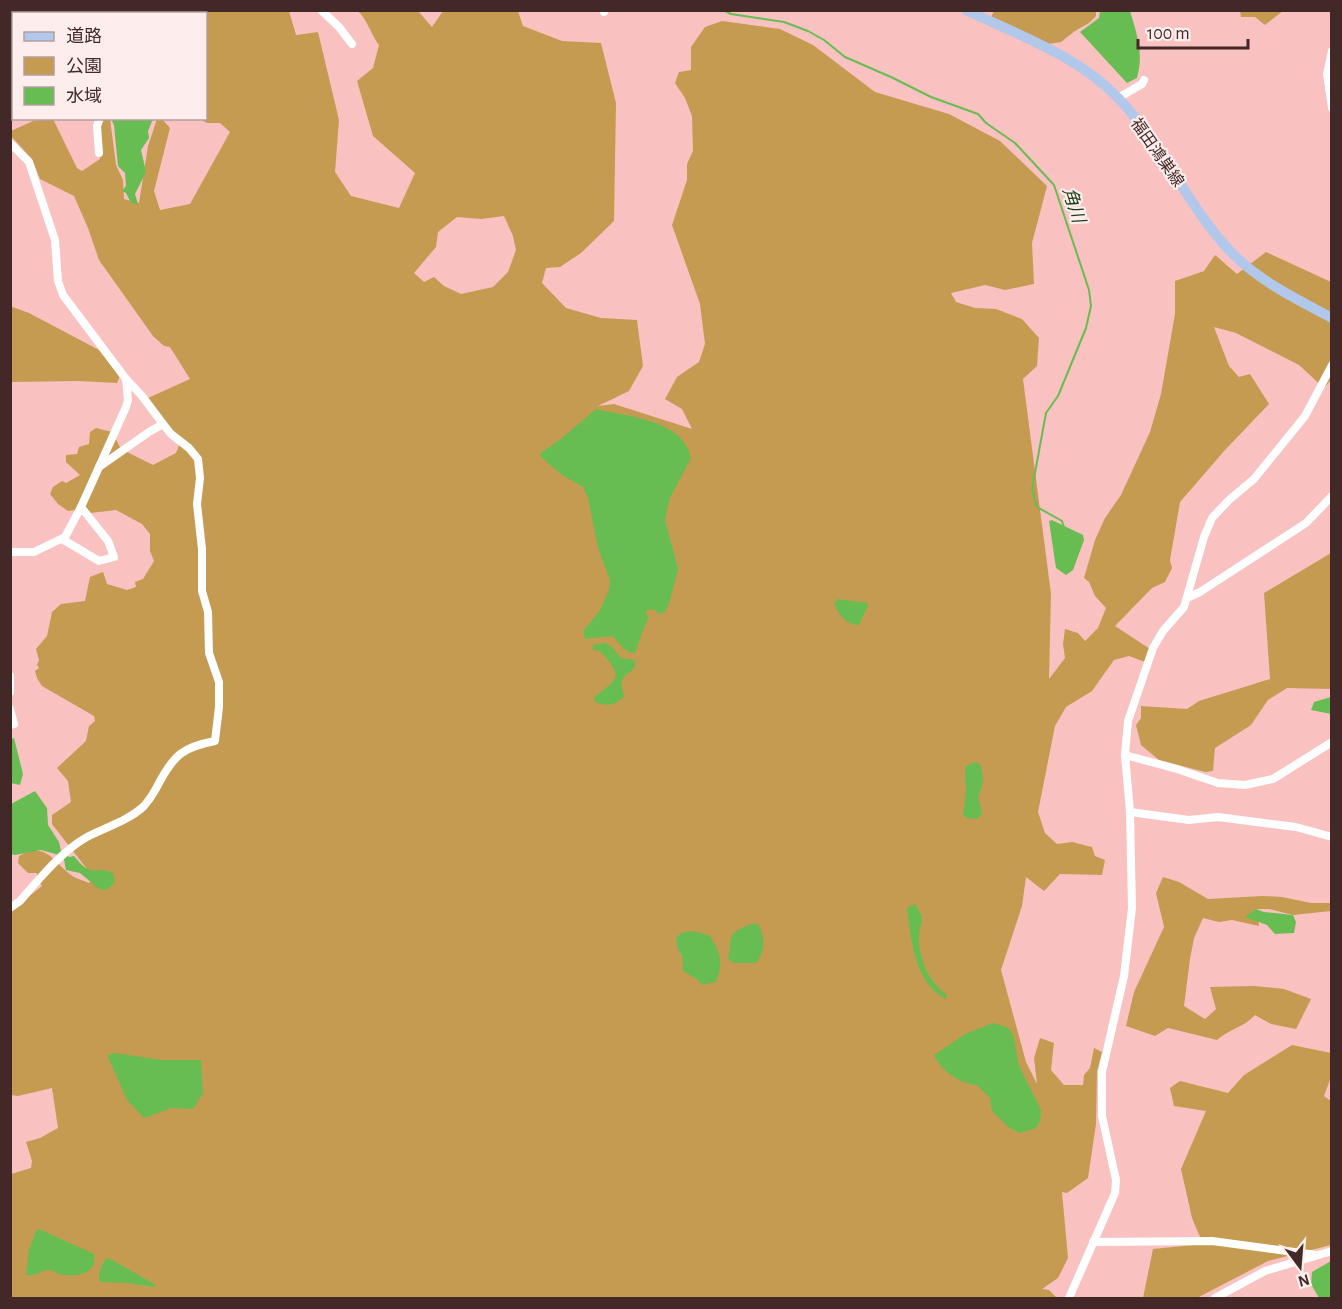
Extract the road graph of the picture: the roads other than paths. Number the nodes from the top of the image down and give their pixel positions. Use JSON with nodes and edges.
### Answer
{"nodes":[{"id":1,"x":321,"y":10,"type":"edge"},
{"id":2,"x":966,"y":10,"type":"edge"},
{"id":3,"x":352,"y":44,"type":"dead end"},
{"id":4,"x":1332,"y":51,"type":"edge"},
{"id":5,"x":1144,"y":80,"type":"dead end"},
{"id":6,"x":1118,"y":98,"type":"junction"},
{"id":7,"x":1332,"y":108,"type":"edge"},
{"id":8,"x":99,"y":120,"type":"edge"},
{"id":9,"x":10,"y":143,"type":"edge"},
{"id":10,"x":99,"y":153,"type":"dead end"},
{"id":11,"x":1332,"y":318,"type":"edge"},
{"id":12,"x":1332,"y":365,"type":"edge"},
{"id":13,"x":126,"y":378,"type":"junction"},
{"id":14,"x":163,"y":424,"type":"junction"},
{"id":15,"x":99,"y":468,"type":"junction"},
{"id":16,"x":1332,"y":496,"type":"edge"},
{"id":17,"x":81,"y":507,"type":"junction"},
{"id":18,"x":62,"y":539,"type":"junction"},
{"id":19,"x":10,"y":552,"type":"edge"},
{"id":20,"x":1187,"y":598,"type":"junction"},
{"id":21,"x":10,"y":676,"type":"edge"},
{"id":22,"x":10,"y":692,"type":"edge"},
{"id":23,"x":10,"y":709,"type":"edge"},
{"id":24,"x":10,"y":725,"type":"edge"},
{"id":25,"x":1332,"y":742,"type":"edge"},
{"id":26,"x":1125,"y":755,"type":"junction"},
{"id":27,"x":1130,"y":812,"type":"junction"},
{"id":28,"x":1332,"y":837,"type":"edge"},
{"id":29,"x":10,"y":908,"type":"edge"},
{"id":30,"x":1093,"y":1242,"type":"junction"},
{"id":31,"x":1332,"y":1251,"type":"edge"},
{"id":32,"x":1317,"y":1256,"type":"junction"},
{"id":33,"x":1069,"y":1299,"type":"edge"},
{"id":34,"x":1215,"y":1299,"type":"edge"}],
"edges":[{"from":1,"to":3,"type":"street"},
{"from":2,"to":6,"type":"main road","name":"福田鴻巣線"},
{"from":4,"to":7,"type":"street"},
{"from":5,"to":6,"type":"street"},
{"from":6,"to":11,"type":"main road","name":"福田鴻巣線"},
{"from":8,"to":10,"type":"street"},
{"from":9,"to":13,"type":"street"},
{"from":12,"to":20,"type":"street"},
{"from":13,"to":14,"type":"street"},
{"from":13,"to":15,"type":"street"},
{"from":14,"to":15,"type":"street"},
{"from":14,"to":29,"type":"street"},
{"from":15,"to":17,"type":"street"},
{"from":16,"to":20,"type":"street"},
{"from":17,"to":18,"type":"street"},
{"from":17,"to":18,"type":"street"},
{"from":18,"to":19,"type":"street"},
{"from":20,"to":26,"type":"street"},
{"from":21,"to":22,"type":"street"},
{"from":23,"to":24,"type":"street"},
{"from":25,"to":26,"type":"street"},
{"from":26,"to":27,"type":"street"},
{"from":27,"to":28,"type":"street"},
{"from":27,"to":30,"type":"street"},
{"from":30,"to":32,"type":"street"},
{"from":30,"to":33,"type":"street"},
{"from":31,"to":32,"type":"street"},
{"from":32,"to":34,"type":"street"}]}
